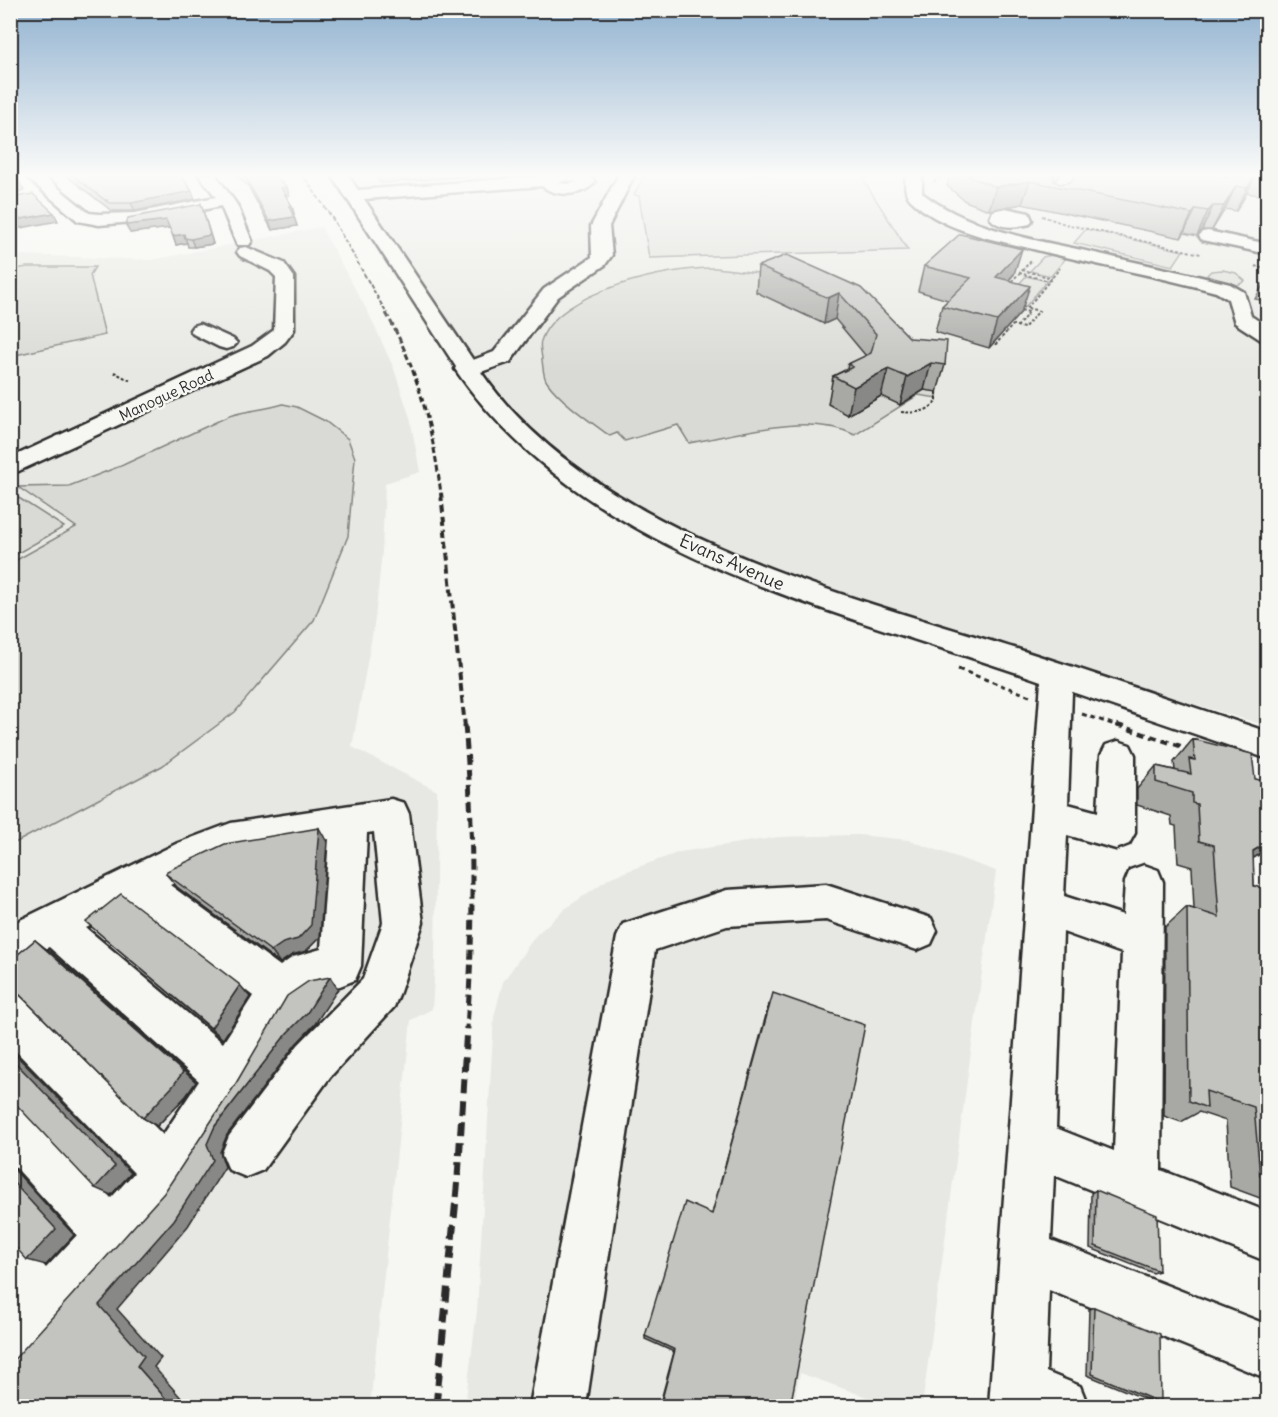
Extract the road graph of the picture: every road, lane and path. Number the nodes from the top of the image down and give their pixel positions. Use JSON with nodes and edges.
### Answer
{"nodes":[{"id":1,"x":242,"y":240,"type":"edge"},
{"id":2,"x":383,"y":240,"type":"edge"},
{"id":3,"x":601,"y":240,"type":"edge"},
{"id":4,"x":1028,"y":240,"type":"edge"},
{"id":5,"x":1139,"y":240,"type":"edge"},
{"id":6,"x":1227,"y":240,"type":"edge"},
{"id":7,"x":1045,"y":244,"type":"junction"},
{"id":8,"x":1268,"y":249,"type":"edge"},
{"id":9,"x":1207,"y":255,"type":"dead end"},
{"id":10,"x":1064,"y":263,"type":"dead end"},
{"id":11,"x":1021,"y":272,"type":"junction"},
{"id":12,"x":1051,"y":279,"type":"junction"},
{"id":13,"x":1007,"y":286,"type":"edge"},
{"id":14,"x":1016,"y":305,"type":"edge"},
{"id":15,"x":1011,"y":308,"type":"edge"},
{"id":16,"x":1027,"y":308,"type":"junction"},
{"id":17,"x":1032,"y":309,"type":"junction"},
{"id":18,"x":1028,"y":314,"type":"junction"},
{"id":19,"x":1034,"y":317,"type":"junction"},
{"id":20,"x":1017,"y":327,"type":"junction"},
{"id":21,"x":200,"y":330,"type":"dead end"},
{"id":22,"x":1268,"y":336,"type":"edge"},
{"id":23,"x":226,"y":343,"type":"dead end"},
{"id":24,"x":995,"y":345,"type":"edge"},
{"id":25,"x":466,"y":369,"type":"junction"},
{"id":26,"x":114,"y":372,"type":"dead end"},
{"id":27,"x":131,"y":381,"type":"dead end"},
{"id":28,"x":938,"y":384,"type":"edge"},
{"id":29,"x":229,"y":389,"type":"dead end"},
{"id":30,"x":902,"y":412,"type":"dead end"},
{"id":31,"x":111,"y":444,"type":"dead end"},
{"id":32,"x":10,"y":468,"type":"edge"},
{"id":33,"x":955,"y":668,"type":"dead end"},
{"id":34,"x":1056,"y":689,"type":"junction"},
{"id":35,"x":1268,"y":746,"type":"edge"},
{"id":36,"x":1198,"y":751,"type":"edge"},
{"id":37,"x":1118,"y":755,"type":"dead end"},
{"id":38,"x":1049,"y":814,"type":"junction"},
{"id":39,"x":349,"y":820,"type":"junction"},
{"id":40,"x":1144,"y":882,"type":"dead end"},
{"id":41,"x":137,"y":883,"type":"junction"},
{"id":42,"x":1044,"y":907,"type":"junction"},
{"id":43,"x":53,"y":925,"type":"junction"},
{"id":44,"x":917,"y":931,"type":"dead end"},
{"id":45,"x":1143,"y":941,"type":"junction"},
{"id":46,"x":10,"y":946,"type":"edge"},
{"id":47,"x":280,"y":991,"type":"junction"},
{"id":48,"x":10,"y":1013,"type":"edge"},
{"id":49,"x":228,"y":1077,"type":"junction"},
{"id":50,"x":10,"y":1126,"type":"edge"},
{"id":51,"x":1031,"y":1142,"type":"junction"},
{"id":52,"x":246,"y":1153,"type":"dead end"},
{"id":53,"x":166,"y":1172,"type":"junction"},
{"id":54,"x":1137,"y":1185,"type":"junction"},
{"id":55,"x":111,"y":1235,"type":"junction"},
{"id":56,"x":1268,"y":1237,"type":"edge"},
{"id":57,"x":1025,"y":1255,"type":"junction"},
{"id":58,"x":10,"y":1266,"type":"edge"},
{"id":59,"x":45,"y":1307,"type":"junction"},
{"id":60,"x":10,"y":1346,"type":"edge"},
{"id":61,"x":1268,"y":1352,"type":"edge"},
{"id":62,"x":1032,"y":1400,"type":"edge"},
{"id":63,"x":558,"y":1407,"type":"edge"}],
"edges":[{"from":1,"to":32,"type":"street","name":"Manogue Road"},
{"from":2,"to":25,"type":"street","name":"Evans Avenue"},
{"from":3,"to":25,"type":"street"},
{"from":4,"to":7,"type":"street"},
{"from":5,"to":9,"type":"path"},
{"from":6,"to":8,"type":"street"},
{"from":7,"to":11,"type":"path"},
{"from":7,"to":22,"type":"street"},
{"from":10,"to":12,"type":"path"},
{"from":11,"to":12,"type":"path"},
{"from":11,"to":13,"type":"path"},
{"from":12,"to":16,"type":"path"},
{"from":14,"to":16,"type":"path"},
{"from":15,"to":18,"type":"path"},
{"from":16,"to":17,"type":"path"},
{"from":17,"to":18,"type":"path"},
{"from":17,"to":19,"type":"path"},
{"from":18,"to":19,"type":"path"},
{"from":18,"to":20,"type":"path"},
{"from":19,"to":20,"type":"path"},
{"from":20,"to":24,"type":"path"},
{"from":21,"to":23,"type":"street"},
{"from":25,"to":34,"type":"street","name":"Evans Avenue"},
{"from":26,"to":27,"type":"path"},
{"from":28,"to":30,"type":"path"},
{"from":29,"to":31,"type":"street"},
{"from":33,"to":34,"type":"path"},
{"from":34,"to":35,"type":"street","name":"Evans Avenue"},
{"from":34,"to":36,"type":"path"},
{"from":34,"to":38,"type":"street"},
{"from":37,"to":38,"type":"street"},
{"from":38,"to":42,"type":"street"},
{"from":39,"to":41,"type":"street"},
{"from":39,"to":47,"type":"street"},
{"from":39,"to":52,"type":"street"},
{"from":40,"to":45,"type":"street"},
{"from":41,"to":43,"type":"street"},
{"from":41,"to":47,"type":"street"},
{"from":42,"to":45,"type":"street"},
{"from":42,"to":51,"type":"street"},
{"from":43,"to":46,"type":"street"},
{"from":43,"to":49,"type":"street"},
{"from":44,"to":63,"type":"street"},
{"from":45,"to":54,"type":"street"},
{"from":47,"to":49,"type":"street"},
{"from":48,"to":53,"type":"street"},
{"from":49,"to":53,"type":"street"},
{"from":50,"to":55,"type":"street"},
{"from":51,"to":54,"type":"street"},
{"from":51,"to":57,"type":"street"},
{"from":53,"to":55,"type":"street"},
{"from":54,"to":56,"type":"street"},
{"from":55,"to":59,"type":"street"},
{"from":57,"to":61,"type":"street"},
{"from":57,"to":62,"type":"street"},
{"from":58,"to":59,"type":"street"},
{"from":59,"to":60,"type":"street"}]}
